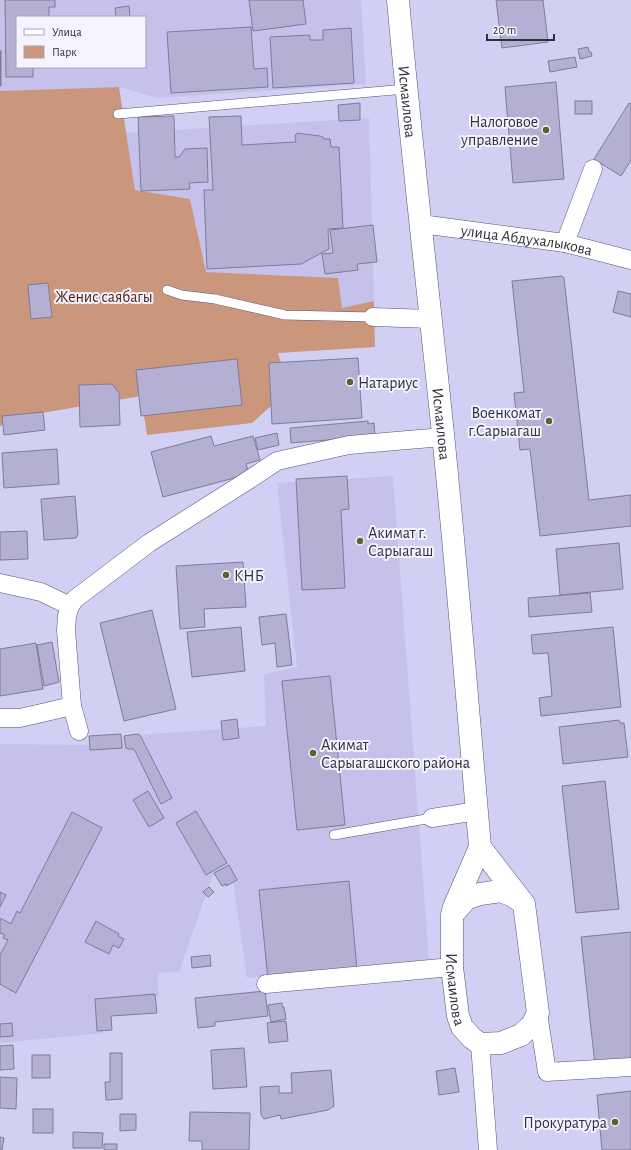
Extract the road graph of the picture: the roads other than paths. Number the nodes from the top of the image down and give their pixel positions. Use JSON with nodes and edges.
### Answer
{"nodes":[{"id":1,"x":398,"y":0,"type":"edge"},
{"id":2,"x":406,"y":88,"type":"junction"},
{"id":3,"x":118,"y":114,"type":"dead end"},
{"id":4,"x":593,"y":169,"type":"dead end"},
{"id":5,"x":421,"y":224,"type":"junction"},
{"id":6,"x":565,"y":243,"type":"junction"},
{"id":7,"x":631,"y":260,"type":"edge"},
{"id":8,"x":167,"y":290,"type":"dead end"},
{"id":9,"x":373,"y":317,"type":"joint"},
{"id":10,"x":431,"y":319,"type":"junction"},
{"id":11,"x":443,"y":436,"type":"junction"},
{"id":12,"x":0,"y":583,"type":"edge"},
{"id":13,"x":70,"y":606,"type":"junction"},
{"id":14,"x":72,"y":706,"type":"junction"},
{"id":15,"x":0,"y":718,"type":"edge"},
{"id":16,"x":79,"y":731,"type":"dead end"},
{"id":17,"x":477,"y":811,"type":"junction"},
{"id":18,"x":432,"y":818,"type":"joint"},
{"id":19,"x":334,"y":835,"type":"dead end"},
{"id":20,"x":480,"y":848,"type":"junction"},
{"id":21,"x":524,"y":904,"type":"junction"},
{"id":22,"x":452,"y":915,"type":"junction"},
{"id":23,"x":452,"y":966,"type":"junction"},
{"id":24,"x":266,"y":984,"type":"dead end"},
{"id":25,"x":538,"y":1013,"type":"junction"},
{"id":26,"x":480,"y":1044,"type":"junction"},
{"id":27,"x":631,"y":1067,"type":"edge"},
{"id":28,"x":488,"y":1150,"type":"edge"}],
"edges":[{"from":1,"to":2,"type":"street","name":"Исмаилова"},
{"from":2,"to":3,"type":"lane"},
{"from":2,"to":5,"type":"street","name":"Исмаилова"},
{"from":4,"to":6,"type":"street"},
{"from":5,"to":6,"type":"street","name":"улица Абдухалыкова"},
{"from":5,"to":10,"type":"street","name":"Исмаилова"},
{"from":6,"to":7,"type":"street","name":"улица Абдухалыкова"},
{"from":8,"to":9,"type":"lane"},
{"from":9,"to":10,"type":"street"},
{"from":10,"to":11,"type":"street","name":"Исмаилова"},
{"from":11,"to":13,"type":"street"},
{"from":11,"to":17,"type":"street","name":"Исмаилова"},
{"from":12,"to":13,"type":"street"},
{"from":13,"to":14,"type":"street"},
{"from":14,"to":15,"type":"street"},
{"from":14,"to":16,"type":"street"},
{"from":17,"to":18,"type":"street"},
{"from":17,"to":20,"type":"street","name":"Исмаилова"},
{"from":18,"to":19,"type":"lane"},
{"from":20,"to":21,"type":"street"},
{"from":20,"to":22,"type":"street","name":"Исмаилова"},
{"from":21,"to":22,"type":"street"},
{"from":21,"to":25,"type":"street"},
{"from":22,"to":23,"type":"street","name":"Исмаилова"},
{"from":23,"to":24,"type":"street"},
{"from":23,"to":26,"type":"street","name":"Исмаилова"},
{"from":25,"to":26,"type":"street","name":"Исмаилова"},
{"from":25,"to":27,"type":"street"},
{"from":26,"to":28,"type":"street"}]}
